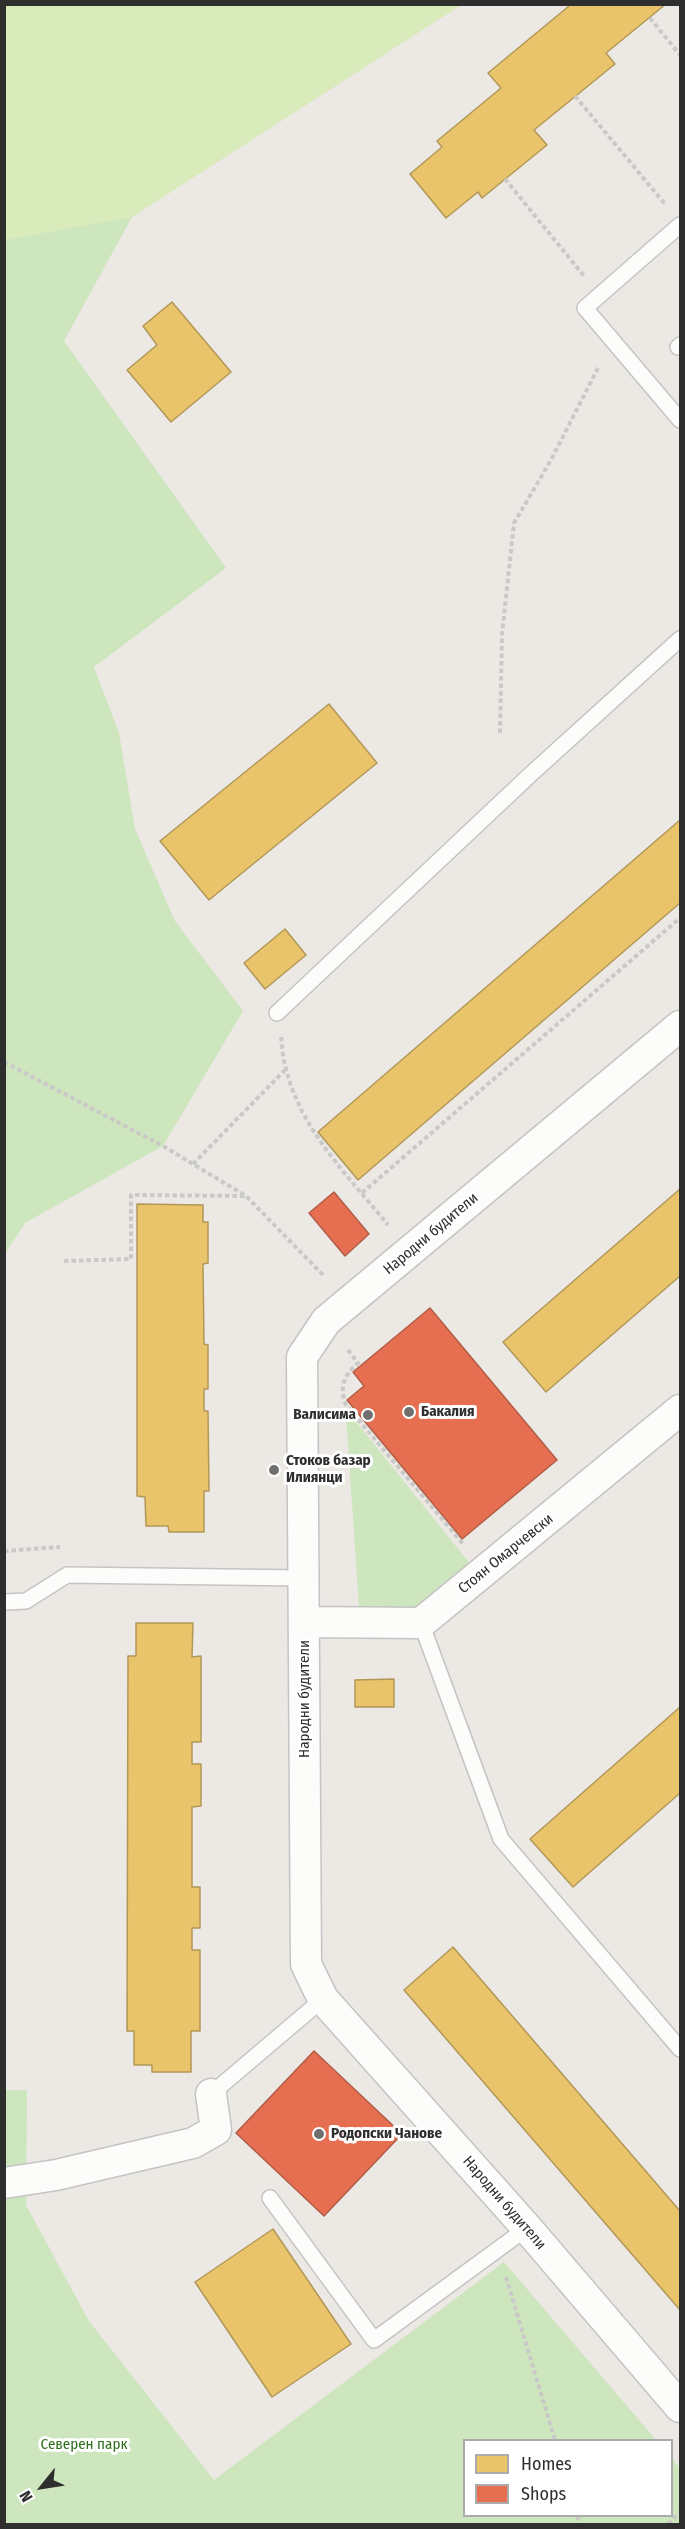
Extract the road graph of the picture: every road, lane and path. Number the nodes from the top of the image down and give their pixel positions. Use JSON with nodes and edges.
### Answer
{"nodes":[{"id":1,"x":650,"y":18,"type":"dead end"},
{"id":2,"x":681,"y":55,"type":"edge"},
{"id":3,"x":575,"y":96,"type":"dead end"},
{"id":4,"x":505,"y":179,"type":"dead end"},
{"id":5,"x":665,"y":205,"type":"dead end"},
{"id":6,"x":681,"y":225,"type":"edge"},
{"id":7,"x":600,"y":295,"type":"junction"},
{"id":8,"x":617,"y":346,"type":"junction"},
{"id":9,"x":681,"y":420,"type":"edge"},
{"id":10,"x":681,"y":639,"type":"edge"},
{"id":11,"x":500,"y":733,"type":"dead end"},
{"id":12,"x":681,"y":918,"type":"edge"},
{"id":13,"x":277,"y":1013,"type":"joint"},
{"id":14,"x":681,"y":1026,"type":"edge"},
{"id":15,"x":4,"y":1062,"type":"edge"},
{"id":16,"x":286,"y":1069,"type":"junction"},
{"id":17,"x":193,"y":1164,"type":"junction"},
{"id":18,"x":362,"y":1193,"type":"junction"},
{"id":19,"x":246,"y":1196,"type":"junction"},
{"id":20,"x":410,"y":1251,"type":"junction"},
{"id":21,"x":64,"y":1261,"type":"dead end"},
{"id":22,"x":326,"y":1278,"type":"dead end"},
{"id":23,"x":326,"y":1322,"type":"junction"},
{"id":24,"x":681,"y":1410,"type":"edge"},
{"id":25,"x":67,"y":1547,"type":"dead end"},
{"id":26,"x":4,"y":1551,"type":"edge"},
{"id":27,"x":485,"y":1571,"type":"junction"},
{"id":28,"x":304,"y":1578,"type":"junction"},
{"id":29,"x":4,"y":1602,"type":"edge"},
{"id":30,"x":304,"y":1622,"type":"junction"},
{"id":31,"x":421,"y":1623,"type":"junction"},
{"id":32,"x":323,"y":1999,"type":"junction"},
{"id":33,"x":681,"y":2049,"type":"edge"},
{"id":34,"x":211,"y":2094,"type":"joint"},
{"id":35,"x":4,"y":2183,"type":"edge"},
{"id":36,"x":270,"y":2198,"type":"dead end"},
{"id":37,"x":527,"y":2228,"type":"junction"},
{"id":38,"x":498,"y":2249,"type":"junction"},
{"id":39,"x":681,"y":2408,"type":"edge"},
{"id":40,"x":555,"y":2439,"type":"edge"},
{"id":41,"x":681,"y":2512,"type":"edge"},
{"id":42,"x":668,"y":2524,"type":"edge"}],
"edges":[{"from":1,"to":2,"type":"path"},
{"from":3,"to":5,"type":"path"},
{"from":4,"to":7,"type":"path"},
{"from":6,"to":7,"type":"lane"},
{"from":7,"to":8,"type":"lane"},
{"from":8,"to":9,"type":"lane"},
{"from":8,"to":11,"type":"path"},
{"from":10,"to":13,"type":"lane"},
{"from":12,"to":18,"type":"path"},
{"from":13,"to":16,"type":"path"},
{"from":14,"to":20,"type":"street","name":"Народни будители"},
{"from":15,"to":17,"type":"path"},
{"from":16,"to":17,"type":"path"},
{"from":16,"to":18,"type":"path"},
{"from":17,"to":19,"type":"path"},
{"from":18,"to":20,"type":"path"},
{"from":19,"to":21,"type":"path"},
{"from":19,"to":22,"type":"path"},
{"from":20,"to":23,"type":"street","name":"Народни будители"},
{"from":23,"to":27,"type":"path"},
{"from":23,"to":28,"type":"street","name":"Народни будители"},
{"from":24,"to":27,"type":"street","name":"Стоян Омарчевски"},
{"from":25,"to":26,"type":"path"},
{"from":27,"to":31,"type":"street","name":"Стоян Омарчевски"},
{"from":28,"to":29,"type":"lane"},
{"from":28,"to":30,"type":"street","name":"Народни будители"},
{"from":30,"to":31,"type":"street"},
{"from":30,"to":32,"type":"street","name":"Народни будители"},
{"from":31,"to":33,"type":"lane"},
{"from":32,"to":34,"type":"lane"},
{"from":32,"to":37,"type":"street","name":"Народни будители"},
{"from":34,"to":35,"type":"street"},
{"from":36,"to":38,"type":"lane"},
{"from":37,"to":38,"type":"lane"},
{"from":37,"to":39,"type":"street","name":"Народни будители"},
{"from":38,"to":40,"type":"path"},
{"from":41,"to":42,"type":"path"}]}
